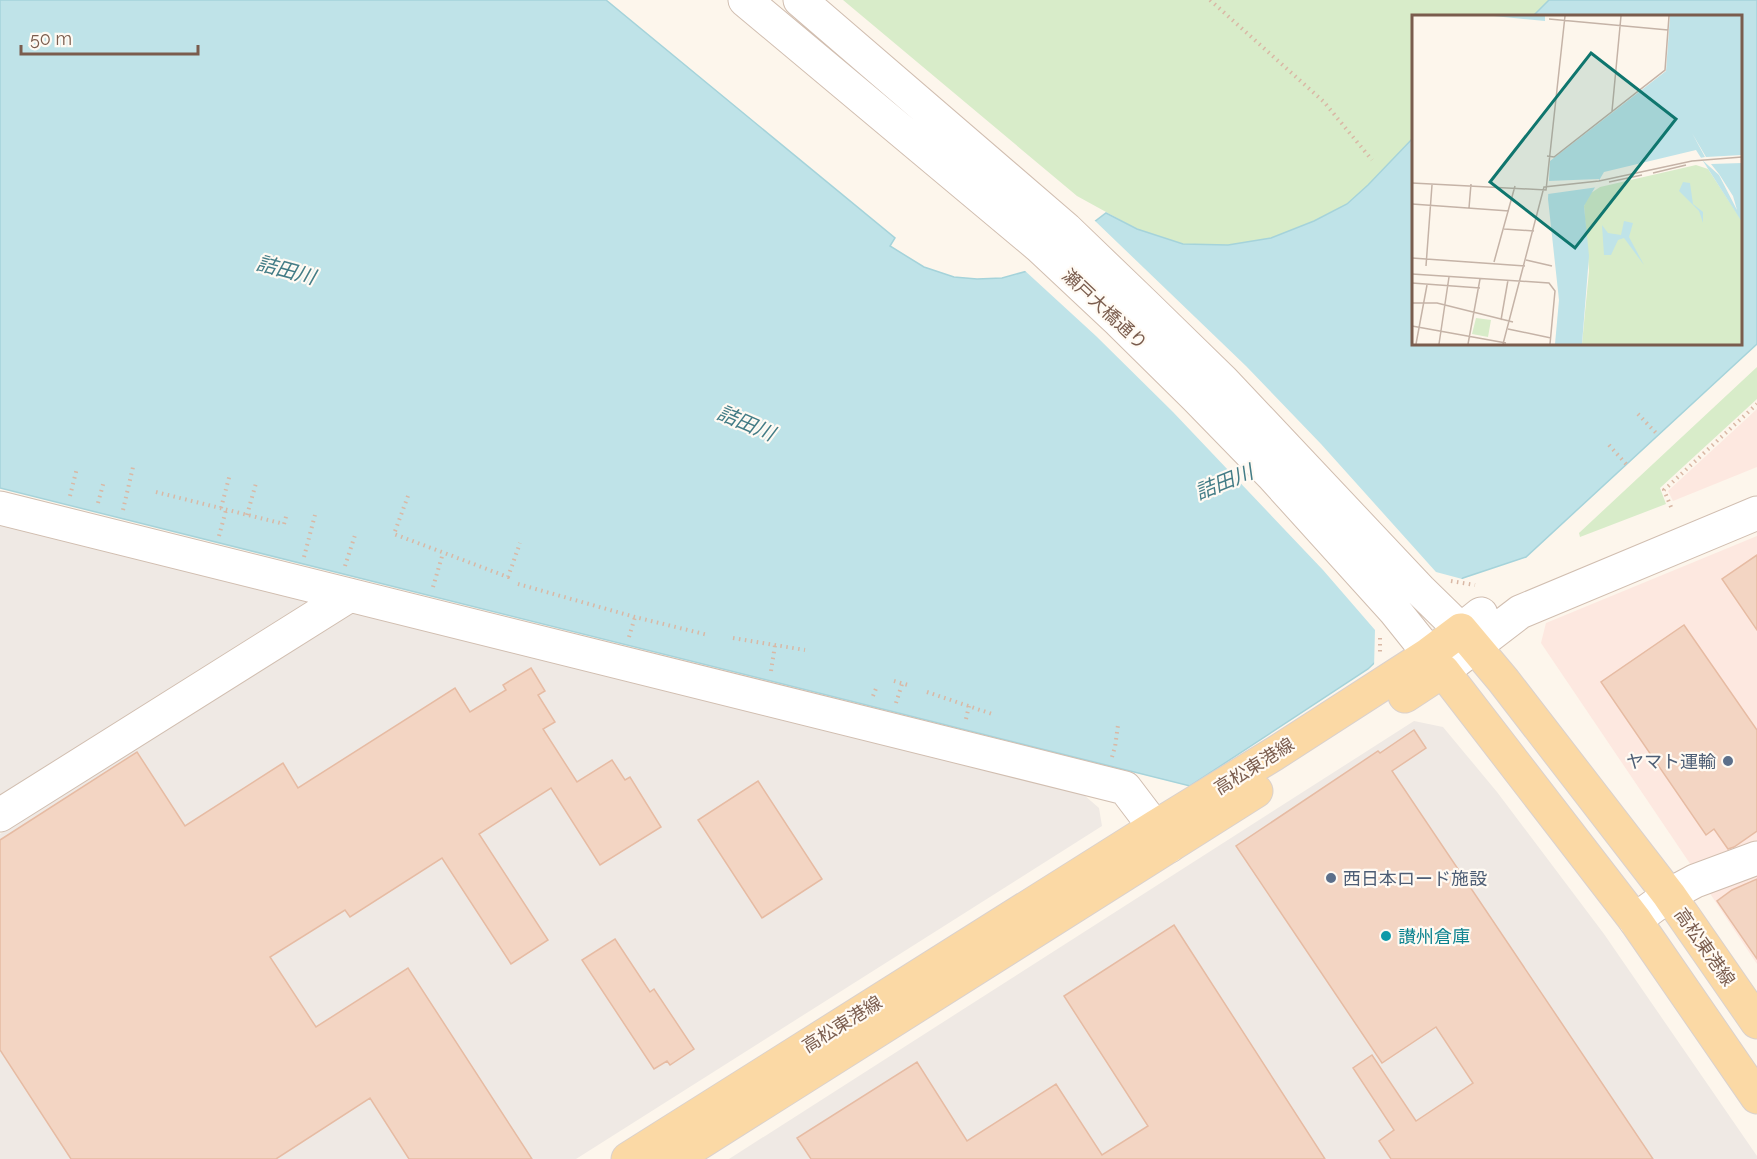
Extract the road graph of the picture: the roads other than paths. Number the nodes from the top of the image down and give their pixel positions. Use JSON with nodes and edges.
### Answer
{"nodes":[{"id":1,"x":745,"y":0,"type":"edge"},
{"id":2,"x":800,"y":0,"type":"edge"},
{"id":3,"x":1757,"y":489,"type":"edge"},
{"id":4,"x":0,"y":508,"type":"edge"},
{"id":5,"x":1757,"y":513,"type":"edge"},
{"id":6,"x":346,"y":585,"type":"junction"},
{"id":7,"x":1460,"y":631,"type":"junction"},
{"id":8,"x":1430,"y":655,"type":"junction"},
{"id":9,"x":0,"y":815,"type":"edge"},
{"id":10,"x":1162,"y":836,"type":"junction"},
{"id":11,"x":1757,"y":858,"type":"edge"},
{"id":12,"x":1669,"y":895,"type":"junction"},
{"id":13,"x":1635,"y":920,"type":"junction"},
{"id":14,"x":1757,"y":1022,"type":"edge"},
{"id":15,"x":1757,"y":1097,"type":"edge"},
{"id":16,"x":628,"y":1159,"type":"edge"},
{"id":17,"x":674,"y":1159,"type":"edge"}],
"edges":[{"from":1,"to":8,"type":"street","name":"瀬戸大橋通り"},
{"from":2,"to":7,"type":"street","name":"瀬戸大橋通り"},
{"from":3,"to":7,"type":"street"},
{"from":4,"to":6,"type":"street"},
{"from":5,"to":7,"type":"street"},
{"from":6,"to":9,"type":"street"},
{"from":6,"to":10,"type":"street"},
{"from":7,"to":8,"type":"street"},
{"from":7,"to":12,"type":"main road","name":"高松東港線"},
{"from":8,"to":10,"type":"main road","name":"高松東港線"},
{"from":8,"to":13,"type":"main road"},
{"from":10,"to":16,"type":"main road","name":"高松東港線"},
{"from":10,"to":17,"type":"main road","name":"高松東港線"},
{"from":11,"to":12,"type":"street"},
{"from":12,"to":13,"type":"street"},
{"from":12,"to":14,"type":"main road","name":"高松東港線"},
{"from":13,"to":15,"type":"main road"}]}
